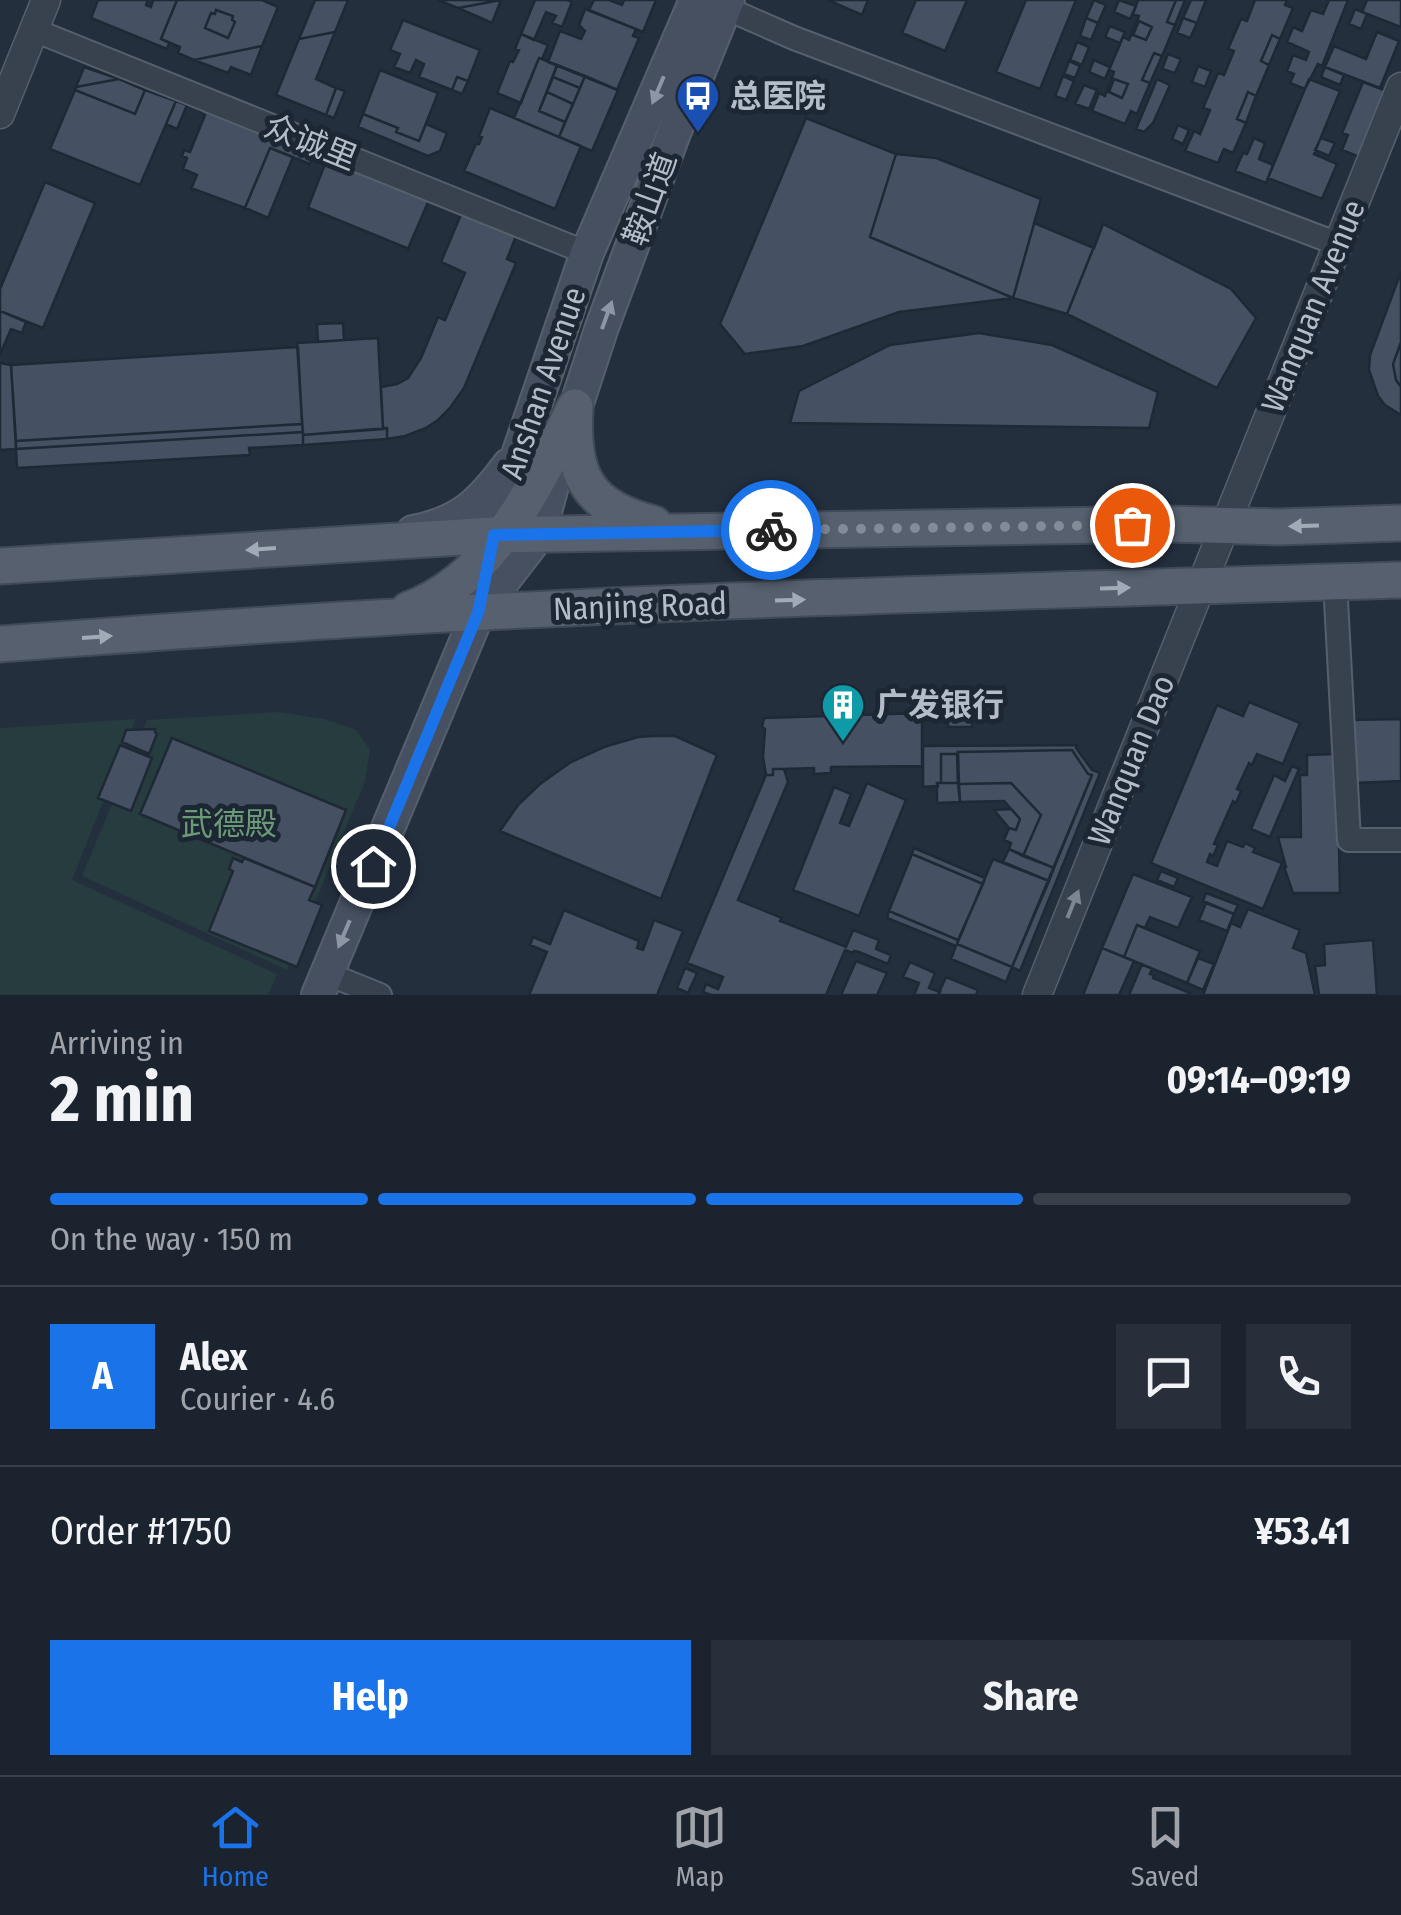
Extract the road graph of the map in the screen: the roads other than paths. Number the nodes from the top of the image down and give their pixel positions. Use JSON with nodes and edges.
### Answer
{"nodes":[{"id":1,"x":46,"y":0,"type":"edge"},
{"id":2,"x":714,"y":2,"type":"edge"},
{"id":3,"x":34,"y":30,"type":"junction"},
{"id":4,"x":1401,"y":87,"type":"edge"},
{"id":5,"x":2,"y":104,"type":"edge"},
{"id":6,"x":1338,"y":244,"type":"junction"},
{"id":7,"x":587,"y":254,"type":"junction"},
{"id":8,"x":575,"y":408,"type":"junction"},
{"id":9,"x":520,"y":449,"type":"junction"},
{"id":10,"x":1401,"y":523,"type":"edge"},
{"id":11,"x":1225,"y":526,"type":"junction"},
{"id":12,"x":689,"y":531,"type":"junction"},
{"id":13,"x":540,"y":534,"type":"junction"},
{"id":14,"x":496,"y":540,"type":"junction"},
{"id":15,"x":358,"y":543,"type":"junction"},
{"id":16,"x":0,"y":566,"type":"edge"},
{"id":17,"x":1401,"y":580,"type":"edge"},
{"id":18,"x":1335,"y":582,"type":"junction"},
{"id":19,"x":1201,"y":586,"type":"junction"},
{"id":20,"x":478,"y":613,"type":"junction"},
{"id":21,"x":378,"y":618,"type":"junction"},
{"id":22,"x":0,"y":644,"type":"edge"},
{"id":23,"x":1401,"y":840,"type":"edge"},
{"id":24,"x":323,"y":984,"type":"edge"},
{"id":25,"x":380,"y":995,"type":"edge"},
{"id":26,"x":1037,"y":995,"type":"edge"}],
"edges":[{"from":1,"to":3,"type":"street"},
{"from":2,"to":6,"type":"street"},
{"from":2,"to":7,"type":"main road","name":"Anshan Avenue","one_way":true},
{"from":8,"to":2,"type":"main road","name":"鞍山道","one_way":true},
{"from":3,"to":5,"type":"street"},
{"from":3,"to":7,"type":"street","name":"众诚里"},
{"from":4,"to":6,"type":"street","name":"Wanquan Avenue"},
{"from":6,"to":11,"type":"street","name":"Wanquan Avenue"},
{"from":7,"to":9,"type":"main road","name":"Anshan Avenue"},
{"from":8,"to":12,"type":"main road"},
{"from":8,"to":13,"type":"main road","name":"鞍山道"},
{"from":8,"to":14,"type":"main road"},
{"from":9,"to":14,"type":"main road","name":"Anshan Avenue"},
{"from":9,"to":15,"type":"main road"},
{"from":10,"to":11,"type":"main road","one_way":true},
{"from":11,"to":12,"type":"main road"},
{"from":11,"to":19,"type":"street","name":"Wanquan Dao"},
{"from":12,"to":13,"type":"main road"},
{"from":13,"to":14,"type":"main road"},
{"from":13,"to":20,"type":"main road","name":"鞍山道"},
{"from":14,"to":15,"type":"main road"},
{"from":14,"to":20,"type":"main road","name":"Anshan Avenue"},
{"from":14,"to":21,"type":"main road"},
{"from":15,"to":16,"type":"main road","one_way":true},
{"from":17,"to":18,"type":"main road","name":"Nanjing Road"},
{"from":18,"to":19,"type":"main road","name":"Nanjing Road"},
{"from":18,"to":23,"type":"street"},
{"from":20,"to":19,"type":"main road","name":"Nanjing Road","one_way":true},
{"from":26,"to":19,"type":"street","name":"Wanquan Dao","one_way":true},
{"from":20,"to":21,"type":"main road","name":"Nanjing Road"},
{"from":20,"to":24,"type":"main road","name":"Anshan Avenue","one_way":true},
{"from":22,"to":21,"type":"main road","name":"Nanjing Road","one_way":true},
{"from":24,"to":25,"type":"street"}]}
